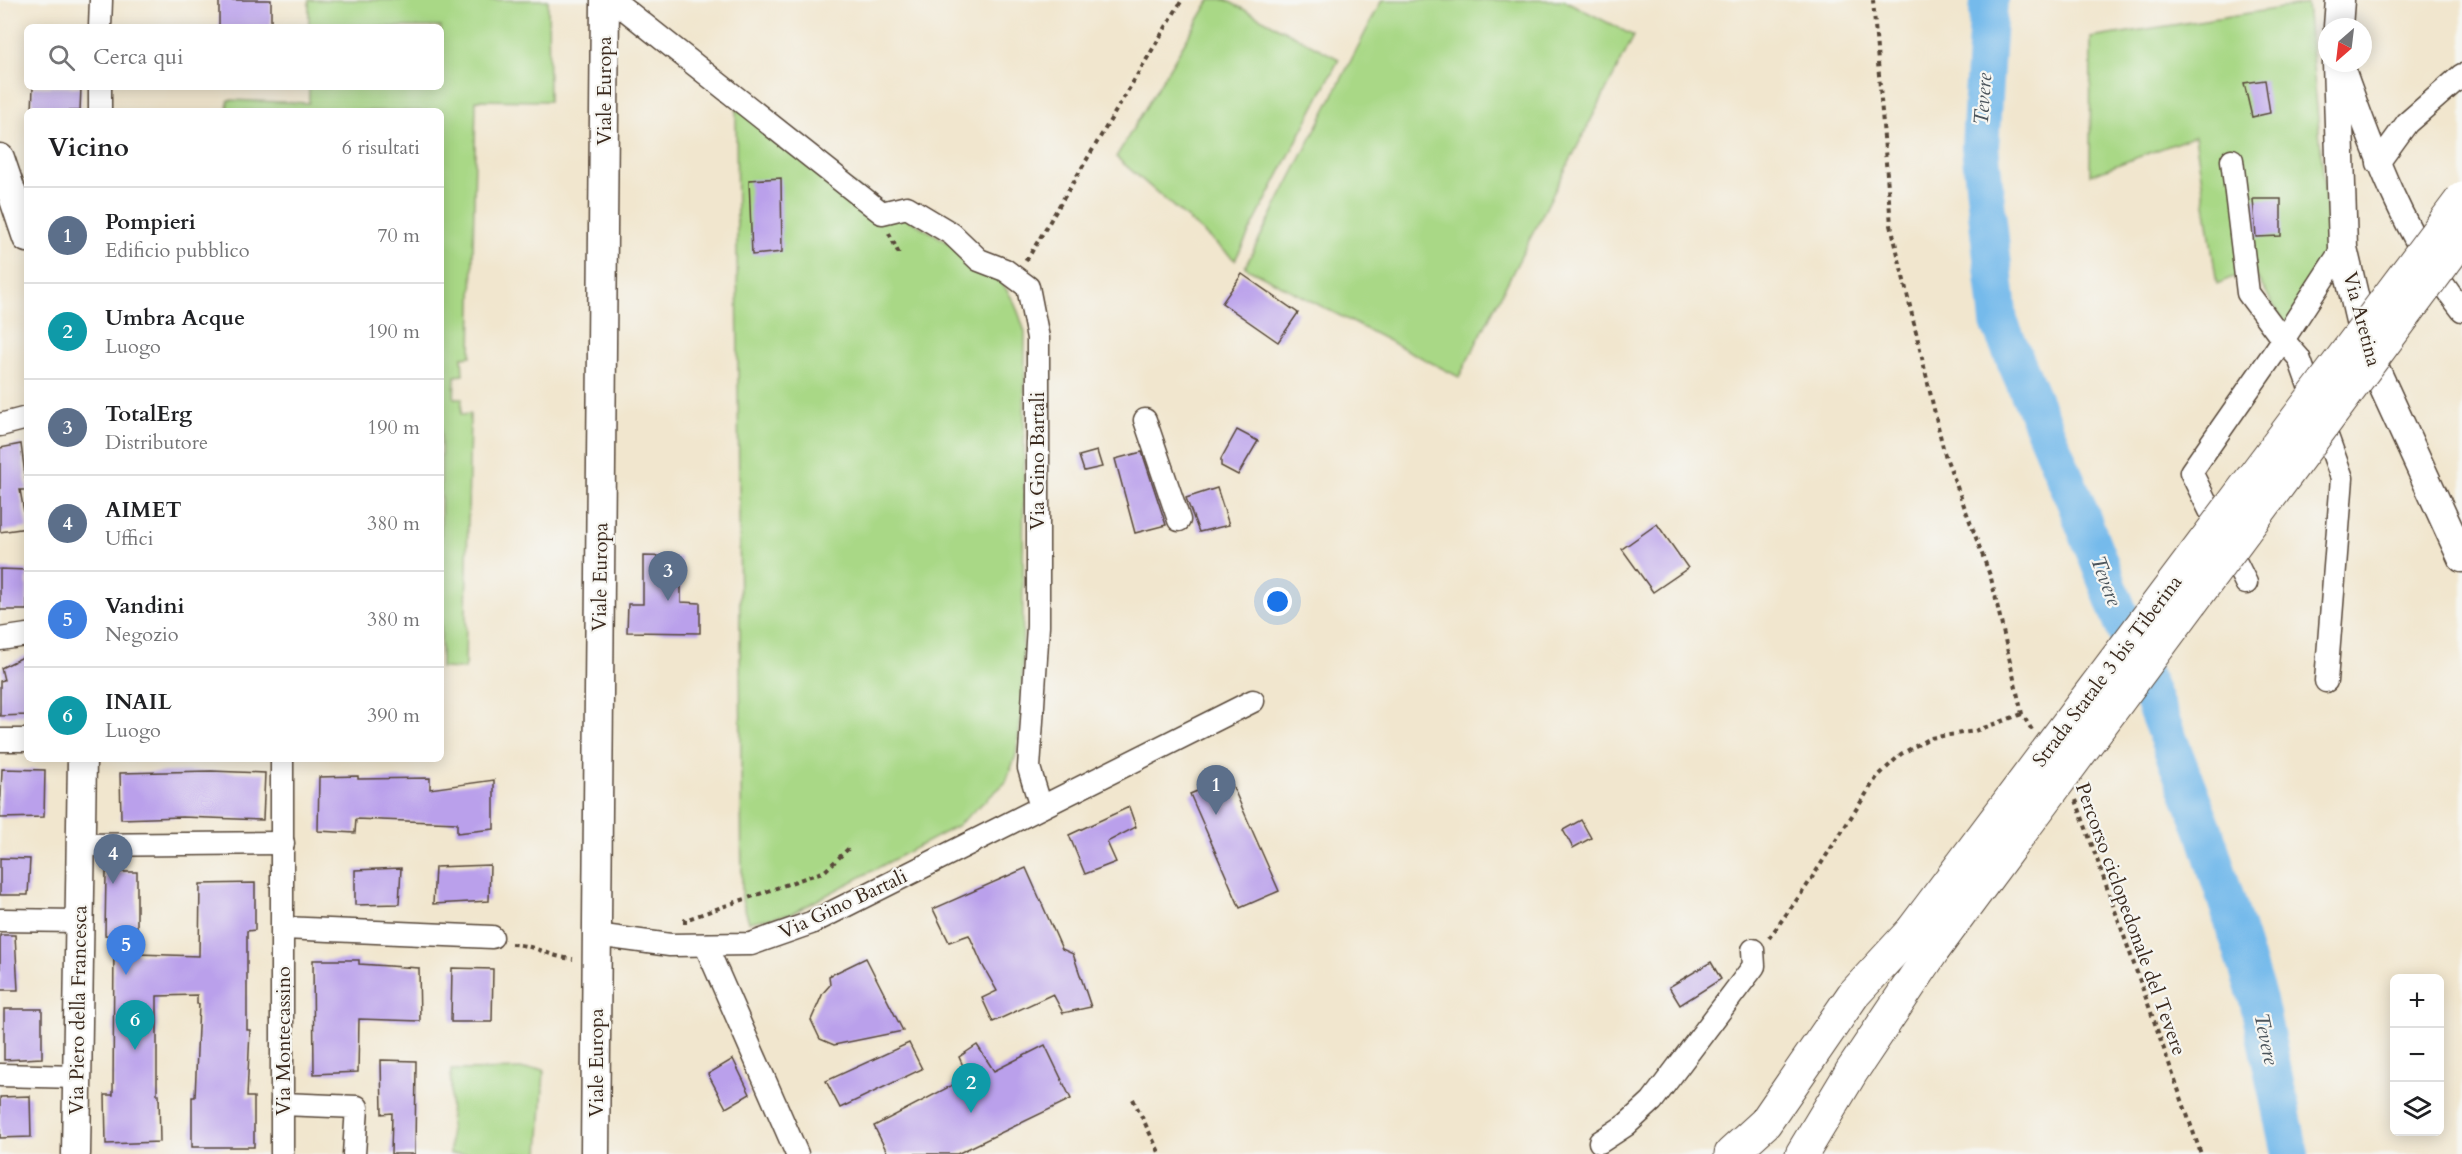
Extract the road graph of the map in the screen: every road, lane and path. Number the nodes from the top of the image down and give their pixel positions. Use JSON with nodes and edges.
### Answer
{"nodes":[{"id":1,"x":100,"y":0,"type":"edge"},
{"id":2,"x":605,"y":0,"type":"edge"},
{"id":3,"x":613,"y":0,"type":"edge"},
{"id":4,"x":1182,"y":0,"type":"edge"},
{"id":5,"x":1873,"y":0,"type":"edge"},
{"id":6,"x":2340,"y":0,"type":"edge"},
{"id":7,"x":2339,"y":18,"type":"edge"},
{"id":8,"x":100,"y":24,"type":"edge"},
{"id":9,"x":2339,"y":72,"type":"edge"},
{"id":10,"x":2343,"y":72,"type":"edge"},
{"id":11,"x":2462,"y":75,"type":"edge"},
{"id":12,"x":100,"y":90,"type":"edge"},
{"id":13,"x":100,"y":108,"type":"edge"},
{"id":14,"x":0,"y":158,"type":"edge"},
{"id":15,"x":2232,"y":160,"type":"dead end"},
{"id":16,"x":2378,"y":163,"type":"junction"},
{"id":17,"x":2462,"y":199,"type":"edge"},
{"id":18,"x":24,"y":223,"type":"edge"},
{"id":19,"x":2462,"y":238,"type":"edge"},
{"id":20,"x":2343,"y":248,"type":"junction"},
{"id":21,"x":1005,"y":270,"type":"junction"},
{"id":22,"x":2462,"y":310,"type":"edge"},
{"id":23,"x":2283,"y":340,"type":"junction"},
{"id":24,"x":24,"y":419,"type":"edge"},
{"id":25,"x":1145,"y":420,"type":"dead end"},
{"id":26,"x":0,"y":425,"type":"edge"},
{"id":27,"x":1179,"y":520,"type":"dead end"},
{"id":28,"x":2462,"y":558,"type":"edge"},
{"id":29,"x":2246,"y":582,"type":"dead end"},
{"id":30,"x":24,"y":635,"type":"edge"},
{"id":31,"x":0,"y":639,"type":"edge"},
{"id":32,"x":2326,"y":681,"type":"dead end"},
{"id":33,"x":1253,"y":701,"type":"dead end"},
{"id":34,"x":2022,"y":714,"type":"junction"},
{"id":35,"x":2035,"y":734,"type":"dead end"},
{"id":36,"x":0,"y":740,"type":"edge"},
{"id":37,"x":24,"y":740,"type":"edge"},
{"id":38,"x":82,"y":762,"type":"edge"},
{"id":39,"x":282,"y":762,"type":"edge"},
{"id":40,"x":2074,"y":794,"type":"dead end"},
{"id":41,"x":1041,"y":807,"type":"junction"},
{"id":42,"x":283,"y":843,"type":"junction"},
{"id":43,"x":81,"y":845,"type":"junction"},
{"id":44,"x":850,"y":847,"type":"dead end"},
{"id":45,"x":0,"y":920,"type":"edge"},
{"id":46,"x":78,"y":921,"type":"junction"},
{"id":47,"x":283,"y":928,"type":"junction"},
{"id":48,"x":596,"y":935,"type":"junction"},
{"id":49,"x":492,"y":937,"type":"joint"},
{"id":50,"x":1923,"y":940,"type":"junction"},
{"id":51,"x":696,"y":946,"type":"junction"},
{"id":52,"x":1753,"y":950,"type":"joint"},
{"id":53,"x":573,"y":959,"type":"dead end"},
{"id":54,"x":0,"y":1075,"type":"edge"},
{"id":55,"x":76,"y":1077,"type":"junction"},
{"id":56,"x":1133,"y":1099,"type":"dead end"},
{"id":57,"x":282,"y":1104,"type":"junction"},
{"id":58,"x":1600,"y":1142,"type":"dead end"},
{"id":59,"x":76,"y":1154,"type":"edge"},
{"id":60,"x":282,"y":1154,"type":"edge"},
{"id":61,"x":354,"y":1154,"type":"edge"},
{"id":62,"x":595,"y":1154,"type":"edge"},
{"id":63,"x":797,"y":1154,"type":"edge"},
{"id":64,"x":1160,"y":1154,"type":"edge"},
{"id":65,"x":1731,"y":1154,"type":"edge"},
{"id":66,"x":1768,"y":1154,"type":"edge"},
{"id":67,"x":1802,"y":1154,"type":"edge"},
{"id":68,"x":2201,"y":1154,"type":"edge"}],
"edges":[{"from":1,"to":8,"type":"street"},
{"from":2,"to":48,"type":"main road","name":"Viale Europa"},
{"from":3,"to":21,"type":"street","name":"Via Gino Bartali"},
{"from":4,"to":21,"type":"path"},
{"from":5,"to":34,"type":"path"},
{"from":6,"to":7,"type":"main road"},
{"from":9,"to":20,"type":"main road","name":"Via Aretina"},
{"from":10,"to":16,"type":"street"},
{"from":11,"to":16,"type":"street"},
{"from":12,"to":13,"type":"street"},
{"from":14,"to":18,"type":"main road"},
{"from":15,"to":23,"type":"street"},
{"from":16,"to":22,"type":"street"},
{"from":17,"to":50,"type":"highway","name":"Strada Statale 3 bis Tiberina","bridge":true},
{"from":19,"to":50,"type":"highway","name":"Strada Statale 3 bis Tiberina","bridge":true},
{"from":20,"to":23,"type":"street"},
{"from":20,"to":28,"type":"main road","name":"Via Aretina"},
{"from":21,"to":41,"type":"street","name":"Via Gino Bartali"},
{"from":23,"to":29,"type":"street"},
{"from":23,"to":32,"type":"street"},
{"from":24,"to":26,"type":"street"},
{"from":25,"to":27,"type":"street"},
{"from":30,"to":31,"type":"street"},
{"from":33,"to":41,"type":"street","name":"Via Gino Bartali"},
{"from":34,"to":35,"type":"path"},
{"from":34,"to":52,"type":"path"},
{"from":36,"to":37,"type":"street"},
{"from":38,"to":43,"type":"main road","name":"Via Piero della Francesca"},
{"from":39,"to":42,"type":"street","name":"Via Montecassino"},
{"from":40,"to":68,"type":"path","name":"Percorso ciclopedonale del Tevere"},
{"from":41,"to":51,"type":"street","name":"Via Gino Bartali"},
{"from":42,"to":43,"type":"street"},
{"from":42,"to":47,"type":"street","name":"Via Montecassino"},
{"from":43,"to":46,"type":"main road","name":"Via Piero della Francesca"},
{"from":44,"to":51,"type":"path"},
{"from":45,"to":46,"type":"street"},
{"from":46,"to":55,"type":"main road","name":"Via Piero della Francesca"},
{"from":47,"to":49,"type":"street"},
{"from":47,"to":57,"type":"street","name":"Via Montecassino"},
{"from":48,"to":51,"type":"street","name":"Via Gino Bartali"},
{"from":48,"to":62,"type":"main road","name":"Viale Europa"},
{"from":49,"to":53,"type":"path"},
{"from":50,"to":65,"type":"highway"},
{"from":50,"to":66,"type":"highway","name":"Strada Statale 3 bis Tiberina"},
{"from":50,"to":67,"type":"highway","name":"Strada Statale 3 bis Tiberina"},
{"from":51,"to":63,"type":"street"},
{"from":52,"to":58,"type":"street"},
{"from":54,"to":55,"type":"street"},
{"from":55,"to":59,"type":"main road","name":"Via Piero della Francesca"},
{"from":56,"to":64,"type":"path"},
{"from":57,"to":60,"type":"street","name":"Via Montecassino"},
{"from":57,"to":61,"type":"street"}]}
